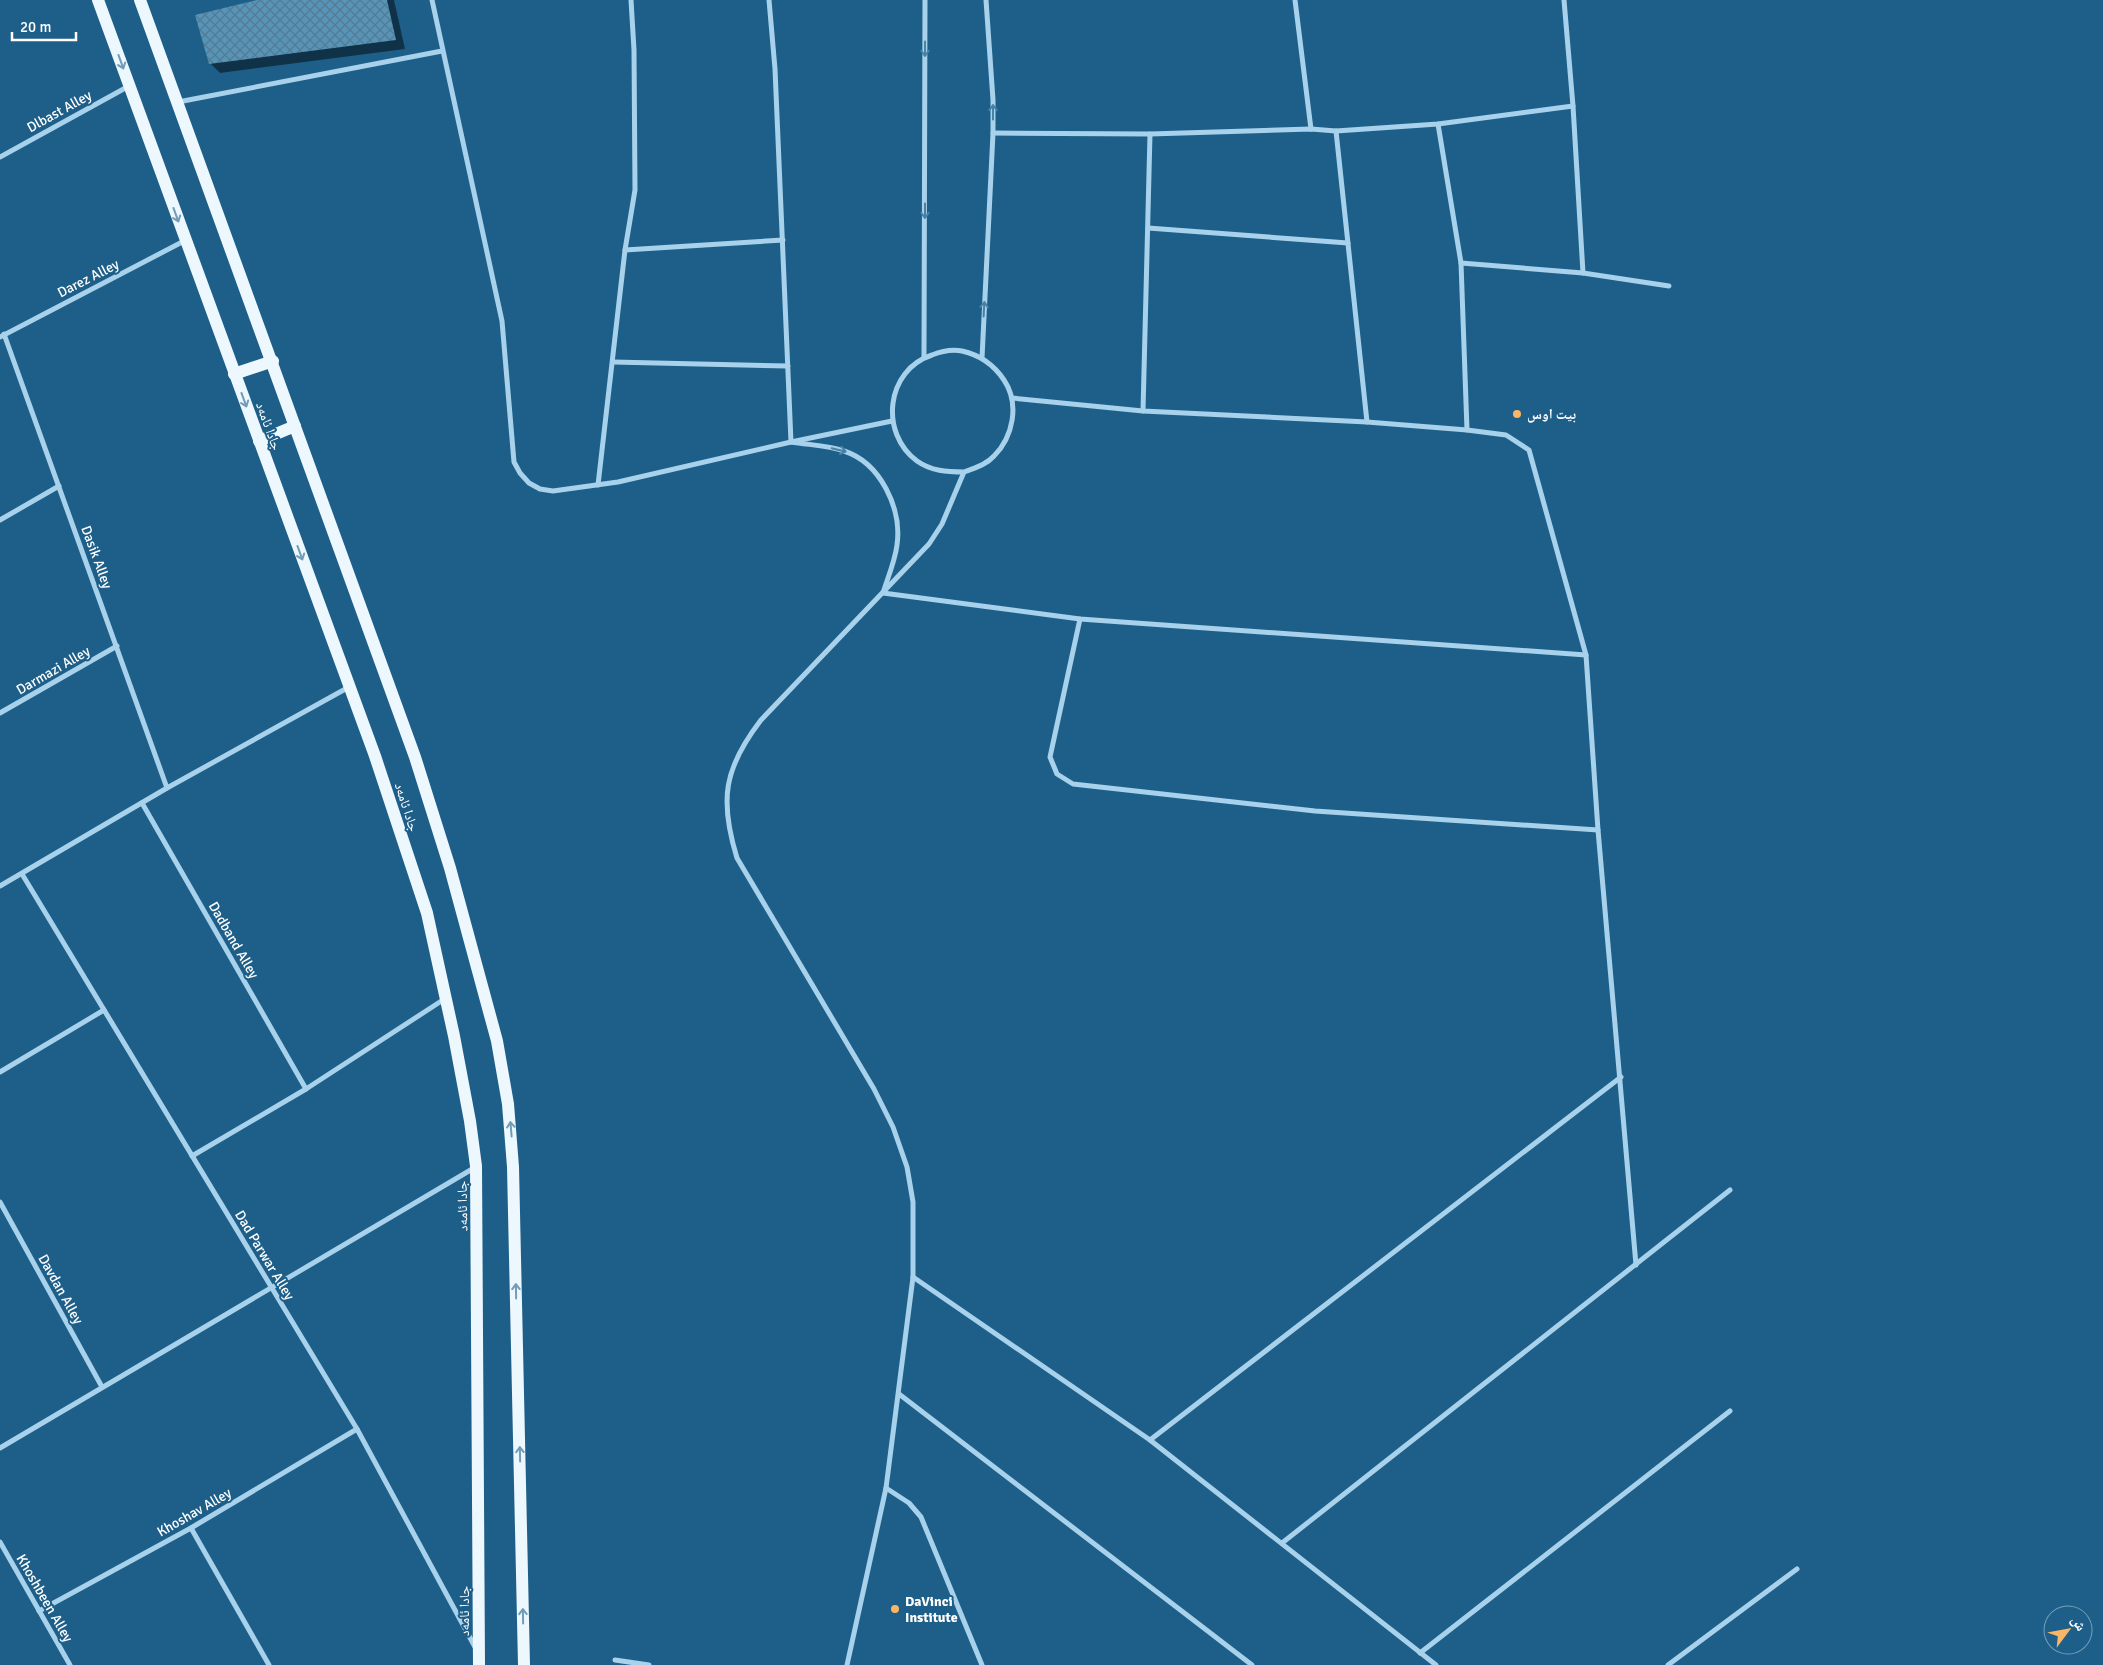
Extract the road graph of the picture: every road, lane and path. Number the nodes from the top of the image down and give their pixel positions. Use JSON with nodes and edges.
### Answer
{"nodes":[{"id":1,"x":98,"y":0,"type":"edge"},
{"id":2,"x":140,"y":0,"type":"edge"},
{"id":3,"x":432,"y":0,"type":"edge"},
{"id":4,"x":631,"y":0,"type":"edge"},
{"id":5,"x":769,"y":0,"type":"edge"},
{"id":6,"x":925,"y":0,"type":"edge"},
{"id":7,"x":986,"y":0,"type":"edge"},
{"id":8,"x":1295,"y":0,"type":"edge"},
{"id":9,"x":1564,"y":0,"type":"edge"},
{"id":10,"x":442,"y":51,"type":"junction"},
{"id":11,"x":130,"y":85,"type":"junction"},
{"id":12,"x":178,"y":102,"type":"junction"},
{"id":13,"x":1573,"y":106,"type":"junction"},
{"id":14,"x":1438,"y":124,"type":"junction"},
{"id":15,"x":1311,"y":129,"type":"junction"},
{"id":16,"x":1336,"y":131,"type":"junction"},
{"id":17,"x":993,"y":133,"type":"junction"},
{"id":18,"x":1150,"y":134,"type":"junction"},
{"id":19,"x":0,"y":157,"type":"edge"},
{"id":20,"x":1148,"y":228,"type":"junction"},
{"id":21,"x":186,"y":240,"type":"junction"},
{"id":22,"x":782,"y":240,"type":"junction"},
{"id":23,"x":1348,"y":243,"type":"junction"},
{"id":24,"x":626,"y":250,"type":"junction"},
{"id":25,"x":1461,"y":263,"type":"junction"},
{"id":26,"x":1583,"y":273,"type":"junction"},
{"id":27,"x":1669,"y":286,"type":"dead end"},
{"id":28,"x":2,"y":336,"type":"edge"},
{"id":29,"x":924,"y":357,"type":"junction"},
{"id":30,"x":982,"y":358,"type":"junction"},
{"id":31,"x":273,"y":361,"type":"junction"},
{"id":32,"x":612,"y":362,"type":"junction"},
{"id":33,"x":788,"y":366,"type":"junction"},
{"id":34,"x":234,"y":374,"type":"junction"},
{"id":35,"x":1012,"y":398,"type":"junction"},
{"id":36,"x":1143,"y":412,"type":"junction"},
{"id":37,"x":892,"y":421,"type":"junction"},
{"id":38,"x":1367,"y":422,"type":"junction"},
{"id":39,"x":296,"y":426,"type":"junction"},
{"id":40,"x":1467,"y":430,"type":"junction"},
{"id":41,"x":259,"y":441,"type":"junction"},
{"id":42,"x":791,"y":442,"type":"junction"},
{"id":43,"x":964,"y":472,"type":"junction"},
{"id":44,"x":598,"y":485,"type":"junction"},
{"id":45,"x":59,"y":486,"type":"junction"},
{"id":46,"x":0,"y":520,"type":"edge"},
{"id":47,"x":883,"y":593,"type":"junction"},
{"id":48,"x":1080,"y":619,"type":"junction"},
{"id":49,"x":117,"y":646,"type":"junction"},
{"id":50,"x":1586,"y":655,"type":"junction"},
{"id":51,"x":349,"y":687,"type":"junction"},
{"id":52,"x":0,"y":713,"type":"edge"},
{"id":53,"x":167,"y":788,"type":"junction"},
{"id":54,"x":142,"y":803,"type":"junction"},
{"id":55,"x":1598,"y":830,"type":"junction"},
{"id":56,"x":22,"y":874,"type":"junction"},
{"id":57,"x":0,"y":886,"type":"edge"},
{"id":58,"x":446,"y":998,"type":"junction"},
{"id":59,"x":104,"y":1010,"type":"junction"},
{"id":60,"x":0,"y":1072,"type":"edge"},
{"id":61,"x":1621,"y":1077,"type":"junction"},
{"id":62,"x":306,"y":1089,"type":"junction"},
{"id":63,"x":192,"y":1156,"type":"junction"},
{"id":64,"x":476,"y":1166,"type":"junction"},
{"id":65,"x":1730,"y":1190,"type":"dead end"},
{"id":66,"x":0,"y":1202,"type":"edge"},
{"id":67,"x":1636,"y":1265,"type":"junction"},
{"id":68,"x":913,"y":1278,"type":"junction"},
{"id":69,"x":271,"y":1286,"type":"junction"},
{"id":70,"x":102,"y":1388,"type":"junction"},
{"id":71,"x":899,"y":1394,"type":"junction"},
{"id":72,"x":1730,"y":1411,"type":"dead end"},
{"id":73,"x":357,"y":1429,"type":"junction"},
{"id":74,"x":1150,"y":1440,"type":"junction"},
{"id":75,"x":0,"y":1448,"type":"edge"},
{"id":76,"x":886,"y":1488,"type":"junction"},
{"id":77,"x":191,"y":1528,"type":"junction"},
{"id":78,"x":0,"y":1542,"type":"edge"},
{"id":79,"x":1282,"y":1544,"type":"junction"},
{"id":80,"x":1797,"y":1569,"type":"dead end"},
{"id":81,"x":39,"y":1611,"type":"junction"},
{"id":82,"x":1420,"y":1653,"type":"junction"},
{"id":83,"x":479,"y":1660,"type":"edge"},
{"id":84,"x":615,"y":1660,"type":"dead end"},
{"id":85,"x":268,"y":1663,"type":"edge"},
{"id":86,"x":70,"y":1665,"type":"edge"},
{"id":87,"x":261,"y":1665,"type":"edge"},
{"id":88,"x":524,"y":1665,"type":"edge"},
{"id":89,"x":649,"y":1665,"type":"edge"},
{"id":90,"x":847,"y":1665,"type":"edge"},
{"id":91,"x":982,"y":1665,"type":"edge"},
{"id":92,"x":1252,"y":1665,"type":"edge"},
{"id":93,"x":1436,"y":1665,"type":"edge"},
{"id":94,"x":1668,"y":1665,"type":"edge"}],
"edges":[{"from":1,"to":11,"type":"main road","name":"جادا ئامەد","one_way":true},
{"from":2,"to":12,"type":"main road","name":"جادا ئامەد"},
{"from":3,"to":10,"type":"street"},
{"from":4,"to":24,"type":"street"},
{"from":5,"to":22,"type":"street"},
{"from":6,"to":29,"type":"street","one_way":true},
{"from":17,"to":7,"type":"street","one_way":true},
{"from":8,"to":15,"type":"street"},
{"from":9,"to":13,"type":"street"},
{"from":10,"to":12,"type":"street"},
{"from":10,"to":44,"type":"street"},
{"from":11,"to":19,"type":"street","name":"Dlbast Alley"},
{"from":11,"to":21,"type":"main road","name":"جادا ئامەد","one_way":true},
{"from":12,"to":31,"type":"main road","name":"جادا ئامەد"},
{"from":13,"to":14,"type":"street"},
{"from":13,"to":26,"type":"street"},
{"from":14,"to":16,"type":"street"},
{"from":14,"to":25,"type":"street"},
{"from":15,"to":16,"type":"street"},
{"from":15,"to":18,"type":"street"},
{"from":16,"to":23,"type":"street"},
{"from":17,"to":18,"type":"street"},
{"from":30,"to":17,"type":"street","one_way":true},
{"from":18,"to":20,"type":"street"},
{"from":20,"to":23,"type":"street"},
{"from":20,"to":36,"type":"street"},
{"from":21,"to":28,"type":"street","name":"Darez Alley"},
{"from":21,"to":34,"type":"main road","name":"جادا ئامەد"},
{"from":22,"to":24,"type":"street"},
{"from":22,"to":33,"type":"street"},
{"from":23,"to":38,"type":"street"},
{"from":24,"to":32,"type":"street"},
{"from":25,"to":26,"type":"street"},
{"from":25,"to":40,"type":"street"},
{"from":26,"to":27,"type":"street"},
{"from":28,"to":45,"type":"street","name":"Dasik Alley"},
{"from":29,"to":30,"type":"street"},
{"from":29,"to":37,"type":"street"},
{"from":30,"to":35,"type":"street"},
{"from":31,"to":34,"type":"main road"},
{"from":31,"to":39,"type":"main road","name":"جادا ئامەد"},
{"from":32,"to":33,"type":"street"},
{"from":32,"to":44,"type":"street"},
{"from":33,"to":42,"type":"street"},
{"from":34,"to":41,"type":"main road","name":"جادا ئامەد","one_way":true},
{"from":35,"to":36,"type":"street"},
{"from":35,"to":43,"type":"street"},
{"from":36,"to":38,"type":"street"},
{"from":37,"to":42,"type":"street"},
{"from":37,"to":43,"type":"street"},
{"from":38,"to":40,"type":"street"},
{"from":39,"to":41,"type":"main road"},
{"from":88,"to":39,"type":"main road","name":"جادا ئامەد","one_way":true},
{"from":40,"to":50,"type":"street"},
{"from":41,"to":51,"type":"main road","name":"جادا ئامەد","one_way":true},
{"from":42,"to":44,"type":"street"},
{"from":42,"to":47,"type":"street","one_way":true},
{"from":43,"to":47,"type":"street"},
{"from":45,"to":46,"type":"street"},
{"from":45,"to":49,"type":"street","name":"Dasik Alley"},
{"from":47,"to":48,"type":"street"},
{"from":47,"to":68,"type":"street"},
{"from":48,"to":50,"type":"street"},
{"from":48,"to":55,"type":"street"},
{"from":49,"to":52,"type":"street","name":"Darmazi Alley"},
{"from":49,"to":53,"type":"street","name":"Dasik Alley"},
{"from":50,"to":55,"type":"street"},
{"from":51,"to":53,"type":"street"},
{"from":51,"to":58,"type":"main road","name":"جادا ئامەد"},
{"from":53,"to":54,"type":"street"},
{"from":54,"to":56,"type":"street"},
{"from":54,"to":62,"type":"street","name":"Dadband Alley"},
{"from":55,"to":61,"type":"street"},
{"from":56,"to":57,"type":"street"},
{"from":56,"to":59,"type":"street","name":"Dad Parwar Alley"},
{"from":58,"to":62,"type":"street"},
{"from":58,"to":64,"type":"main road","name":"جادا ئامەد"},
{"from":59,"to":60,"type":"street"},
{"from":59,"to":63,"type":"street","name":"Dad Parwar Alley"},
{"from":61,"to":67,"type":"street"},
{"from":61,"to":74,"type":"street"},
{"from":62,"to":63,"type":"street"},
{"from":63,"to":69,"type":"street","name":"Dad Parwar Alley"},
{"from":64,"to":69,"type":"street"},
{"from":64,"to":83,"type":"main road","name":"جادا ئامەد"},
{"from":65,"to":67,"type":"street"},
{"from":66,"to":70,"type":"street","name":"Davdan Alley"},
{"from":67,"to":79,"type":"street"},
{"from":68,"to":71,"type":"street"},
{"from":68,"to":74,"type":"street"},
{"from":69,"to":70,"type":"street"},
{"from":69,"to":73,"type":"street","name":"Dad Parwar Alley"},
{"from":70,"to":75,"type":"street"},
{"from":71,"to":76,"type":"street"},
{"from":71,"to":92,"type":"street"},
{"from":72,"to":82,"type":"street"},
{"from":73,"to":77,"type":"street","name":"Khoshav Alley"},
{"from":73,"to":83,"type":"street","name":"Dad Parwar Alley"},
{"from":74,"to":79,"type":"street"},
{"from":76,"to":90,"type":"street"},
{"from":76,"to":91,"type":"street"},
{"from":77,"to":81,"type":"street","name":"Khoshav Alley"},
{"from":77,"to":85,"type":"street"},
{"from":78,"to":81,"type":"street","name":"Khoshbeen Alley"},
{"from":79,"to":82,"type":"street"},
{"from":80,"to":94,"type":"street"},
{"from":81,"to":86,"type":"street","name":"Khoshbeen Alley"},
{"from":82,"to":93,"type":"street"},
{"from":84,"to":89,"type":"street"},
{"from":85,"to":87,"type":"street"}]}
